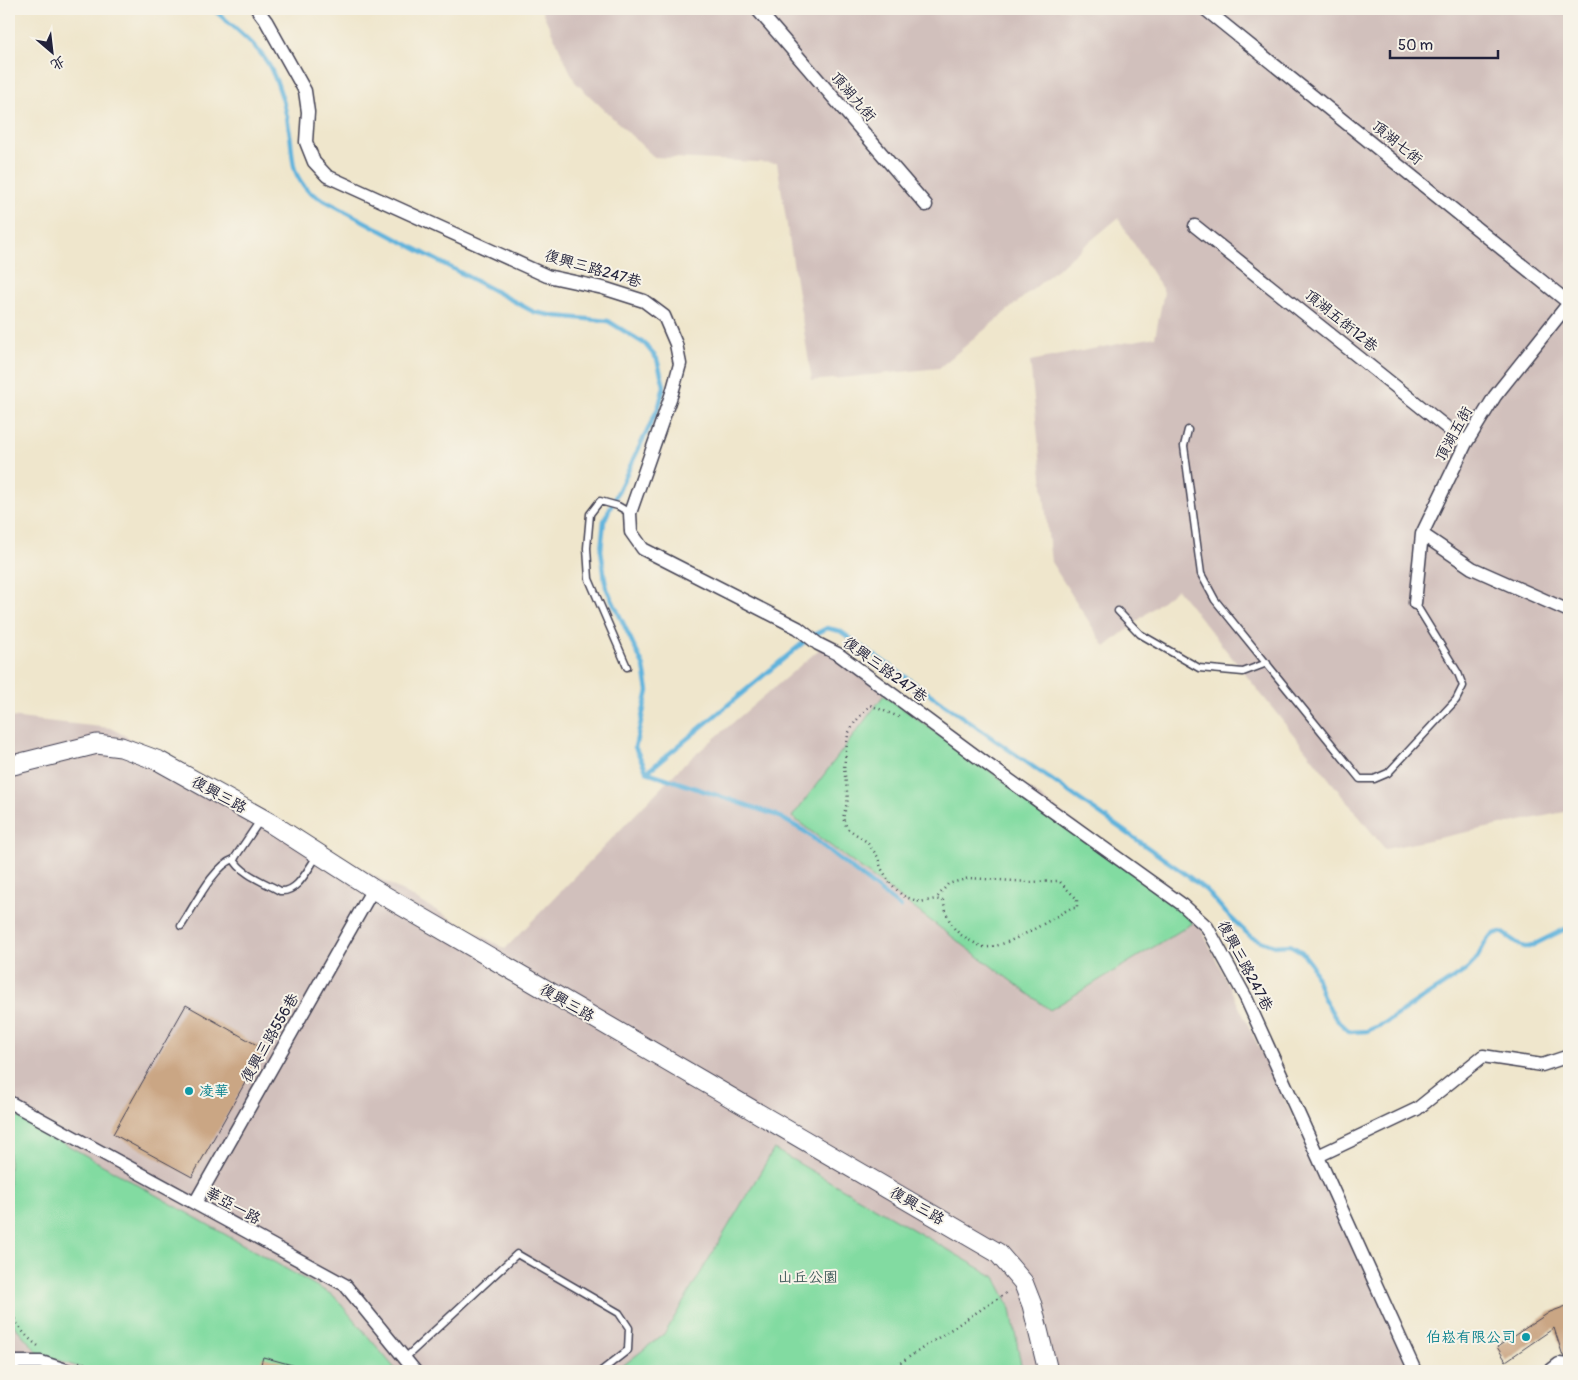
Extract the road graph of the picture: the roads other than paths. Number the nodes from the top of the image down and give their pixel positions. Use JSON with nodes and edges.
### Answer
{"nodes":[{"id":1,"x":257,"y":9,"type":"edge"},
{"id":2,"x":757,"y":9,"type":"edge"},
{"id":3,"x":1205,"y":9,"type":"edge"},
{"id":4,"x":926,"y":205,"type":"dead end"},
{"id":5,"x":1194,"y":226,"type":"dead end"},
{"id":6,"x":1569,"y":303,"type":"edge"},
{"id":7,"x":1188,"y":430,"type":"dead end"},
{"id":8,"x":1466,"y":443,"type":"junction"},
{"id":9,"x":630,"y":513,"type":"junction"},
{"id":10,"x":1422,"y":534,"type":"junction"},
{"id":11,"x":1415,"y":603,"type":"joint"},
{"id":12,"x":1569,"y":610,"type":"edge"},
{"id":13,"x":1118,"y":611,"type":"dead end"},
{"id":14,"x":1267,"y":663,"type":"junction"},
{"id":15,"x":627,"y":667,"type":"dead end"},
{"id":16,"x":9,"y":766,"type":"edge"},
{"id":17,"x":262,"y":819,"type":"junction"},
{"id":18,"x":318,"y":854,"type":"junction"},
{"id":19,"x":234,"y":859,"type":"junction"},
{"id":20,"x":373,"y":890,"type":"junction"},
{"id":21,"x":182,"y":926,"type":"dead end"},
{"id":22,"x":1569,"y":1056,"type":"edge"},
{"id":23,"x":9,"y":1102,"type":"edge"},
{"id":24,"x":1318,"y":1156,"type":"junction"},
{"id":25,"x":195,"y":1204,"type":"junction"},
{"id":26,"x":404,"y":1358,"type":"junction"},
{"id":27,"x":9,"y":1362,"type":"edge"},
{"id":28,"x":1569,"y":1365,"type":"edge"},
{"id":29,"x":9,"y":1367,"type":"edge"},
{"id":30,"x":16,"y":1371,"type":"edge"},
{"id":31,"x":69,"y":1371,"type":"edge"},
{"id":32,"x":415,"y":1371,"type":"edge"},
{"id":33,"x":601,"y":1371,"type":"edge"},
{"id":34,"x":1048,"y":1371,"type":"edge"},
{"id":35,"x":1415,"y":1371,"type":"edge"},
{"id":36,"x":1550,"y":1371,"type":"edge"}],
"edges":[{"from":1,"to":9,"type":"street","name":"復興三路247巷"},
{"from":2,"to":4,"type":"street","name":"頂湖九街"},
{"from":3,"to":6,"type":"street","name":"頂湖七街"},
{"from":5,"to":8,"type":"street","name":"頂湖五街12巷"},
{"from":6,"to":8,"type":"street","name":"頂湖五街"},
{"from":7,"to":14,"type":"lane"},
{"from":8,"to":10,"type":"street","name":"頂湖五街"},
{"from":9,"to":15,"type":"lane"},
{"from":9,"to":24,"type":"street","name":"復興三路247巷"},
{"from":10,"to":11,"type":"street","name":"頂湖五街"},
{"from":10,"to":12,"type":"street"},
{"from":11,"to":14,"type":"lane"},
{"from":13,"to":14,"type":"lane"},
{"from":16,"to":17,"type":"street","name":"復興三路"},
{"from":17,"to":18,"type":"street","name":"復興三路"},
{"from":17,"to":19,"type":"lane"},
{"from":18,"to":19,"type":"lane"},
{"from":18,"to":20,"type":"street","name":"復興三路"},
{"from":19,"to":21,"type":"lane"},
{"from":20,"to":25,"type":"street","name":"復興三路556巷"},
{"from":20,"to":34,"type":"street","name":"復興三路"},
{"from":22,"to":24,"type":"street"},
{"from":23,"to":25,"type":"street","name":"華亞一路"},
{"from":24,"to":35,"type":"street","name":"復興三路247巷"},
{"from":25,"to":26,"type":"street","name":"華亞一路"},
{"from":26,"to":32,"type":"street","name":"華亞一路"},
{"from":26,"to":33,"type":"lane"},
{"from":27,"to":31,"type":"street"},
{"from":28,"to":36,"type":"street"},
{"from":29,"to":30,"type":"street"}]}
